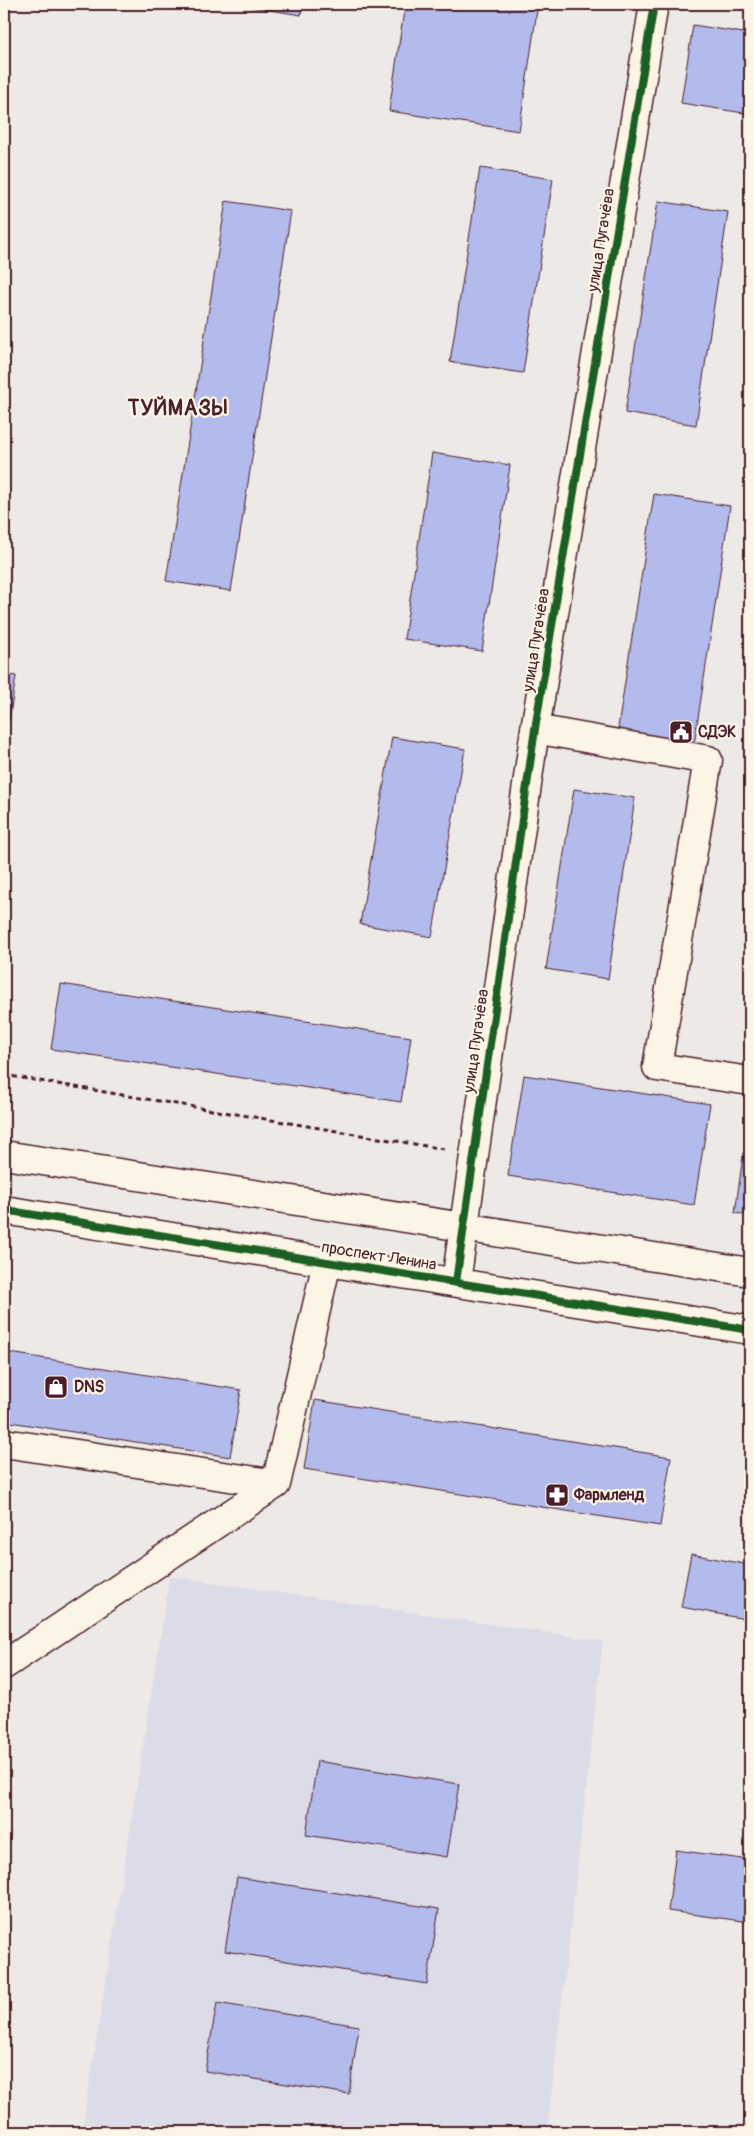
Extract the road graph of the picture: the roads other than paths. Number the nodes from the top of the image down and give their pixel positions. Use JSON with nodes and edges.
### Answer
{"nodes":[{"id":1,"x":654,"y":4,"type":"edge"},
{"id":2,"x":535,"y":729,"type":"junction"},
{"id":3,"x":750,"y":1081,"type":"edge"},
{"id":4,"x":4,"y":1155,"type":"edge"},
{"id":5,"x":4,"y":1210,"type":"edge"},
{"id":6,"x":463,"y":1227,"type":"junction"},
{"id":7,"x":328,"y":1262,"type":"junction"},
{"id":8,"x":750,"y":1272,"type":"edge"},
{"id":9,"x":456,"y":1282,"type":"junction"},
{"id":10,"x":750,"y":1330,"type":"edge"},
{"id":11,"x":4,"y":1443,"type":"edge"},
{"id":12,"x":276,"y":1484,"type":"junction"},
{"id":13,"x":4,"y":1665,"type":"edge"}],
"edges":[{"from":1,"to":2,"type":"street","name":"улица Пугачёва"},
{"from":2,"to":3,"type":"street"},
{"from":2,"to":6,"type":"street","name":"улица Пугачёва"},
{"from":4,"to":6,"type":"street"},
{"from":5,"to":7,"type":"street","name":"проспект Ленина"},
{"from":6,"to":8,"type":"street"},
{"from":6,"to":9,"type":"street","name":"улица Пугачёва"},
{"from":7,"to":9,"type":"street","name":"проспект Ленина"},
{"from":7,"to":12,"type":"street"},
{"from":9,"to":10,"type":"street","name":"проспект Ленина"},
{"from":11,"to":12,"type":"street"},
{"from":12,"to":13,"type":"street"}]}
